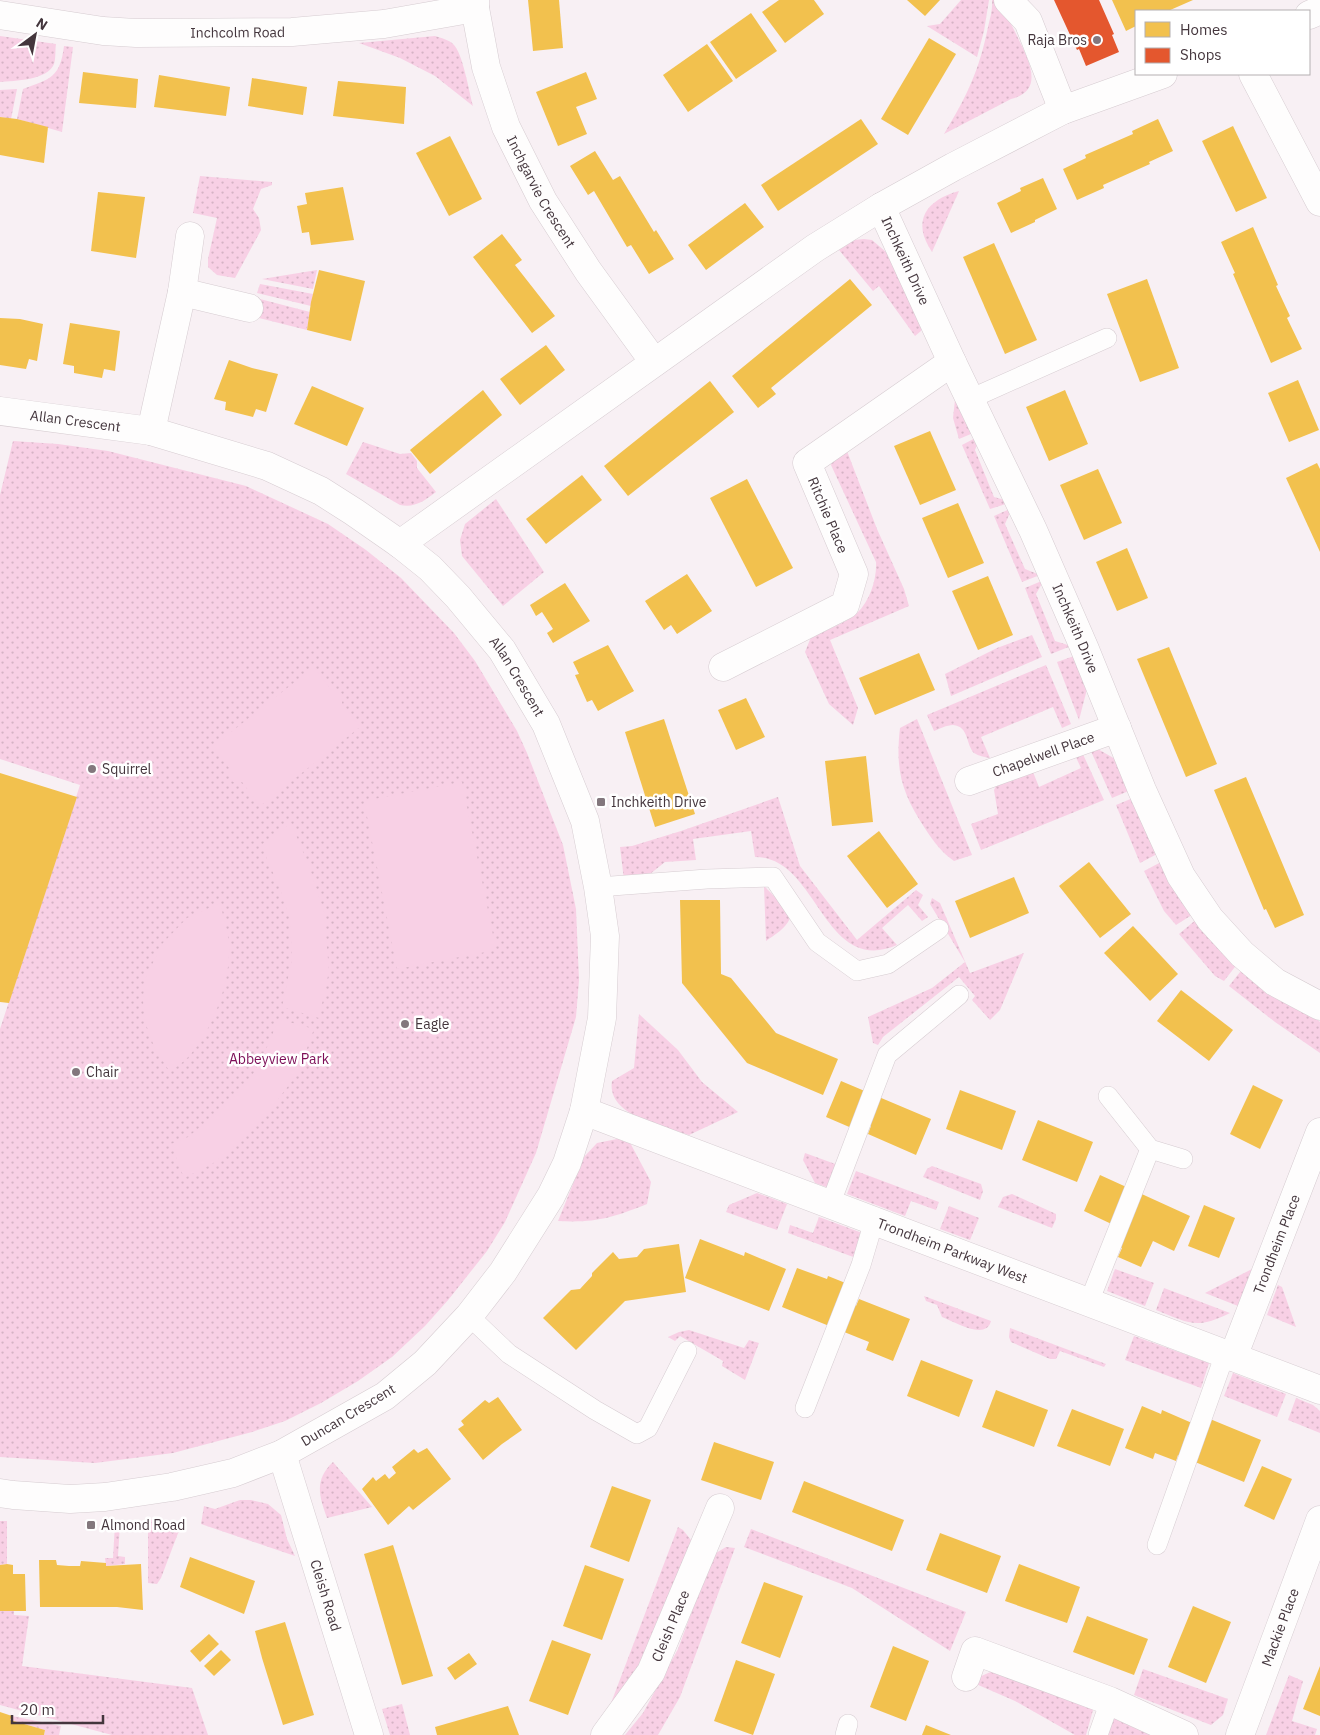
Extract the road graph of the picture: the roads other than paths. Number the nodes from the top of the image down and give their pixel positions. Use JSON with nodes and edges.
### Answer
{"nodes":[{"id":1,"x":1008,"y":0,"type":"edge"},
{"id":2,"x":475,"y":4,"type":"edge"},
{"id":3,"x":0,"y":15,"type":"edge"},
{"id":4,"x":1160,"y":75,"type":"edge"},
{"id":5,"x":1254,"y":75,"type":"edge"},
{"id":6,"x":1063,"y":110,"type":"junction"},
{"id":7,"x":1320,"y":202,"type":"edge"},
{"id":8,"x":881,"y":207,"type":"junction"},
{"id":9,"x":190,"y":236,"type":"dead end"},
{"id":10,"x":182,"y":292,"type":"junction"},
{"id":11,"x":249,"y":308,"type":"dead end"},
{"id":12,"x":1107,"y":338,"type":"dead end"},
{"id":13,"x":654,"y":362,"type":"junction"},
{"id":14,"x":952,"y":362,"type":"junction"},
{"id":15,"x":970,"y":399,"type":"junction"},
{"id":16,"x":0,"y":411,"type":"edge"},
{"id":17,"x":151,"y":431,"type":"junction"},
{"id":18,"x":400,"y":544,"type":"junction"},
{"id":19,"x":723,"y":667,"type":"dead end"},
{"id":20,"x":1117,"y":728,"type":"junction"},
{"id":21,"x":967,"y":778,"type":"dead end"},
{"id":22,"x":598,"y":888,"type":"junction"},
{"id":23,"x":939,"y":929,"type":"dead end"},
{"id":24,"x":959,"y":995,"type":"dead end"},
{"id":25,"x":1320,"y":1006,"type":"edge"},
{"id":26,"x":1108,"y":1096,"type":"dead end"},
{"id":27,"x":584,"y":1111,"type":"junction"},
{"id":28,"x":1320,"y":1132,"type":"edge"},
{"id":29,"x":1150,"y":1148,"type":"junction"},
{"id":30,"x":1183,"y":1159,"type":"dead end"},
{"id":31,"x":830,"y":1205,"type":"junction"},
{"id":32,"x":874,"y":1221,"type":"junction"},
{"id":33,"x":1089,"y":1302,"type":"junction"},
{"id":34,"x":469,"y":1316,"type":"junction"},
{"id":35,"x":687,"y":1351,"type":"dead end"},
{"id":36,"x":1229,"y":1355,"type":"junction"},
{"id":37,"x":1320,"y":1390,"type":"edge"},
{"id":38,"x":805,"y":1408,"type":"dead end"},
{"id":39,"x":282,"y":1454,"type":"junction"},
{"id":40,"x":0,"y":1493,"type":"edge"},
{"id":41,"x":720,"y":1508,"type":"dead end"},
{"id":42,"x":1320,"y":1520,"type":"edge"},
{"id":43,"x":1157,"y":1545,"type":"dead end"},
{"id":44,"x":966,"y":1677,"type":"dead end"},
{"id":45,"x":1110,"y":1701,"type":"junction"},
{"id":46,"x":370,"y":1735,"type":"edge"},
{"id":47,"x":604,"y":1735,"type":"edge"},
{"id":48,"x":1098,"y":1735,"type":"edge"},
{"id":49,"x":1184,"y":1735,"type":"edge"},
{"id":50,"x":1240,"y":1735,"type":"edge"}],
"edges":[{"from":1,"to":6,"type":"street"},
{"from":2,"to":3,"type":"street","name":"Inchcolm Road"},
{"from":2,"to":13,"type":"street","name":"Inchgarvie Crescent"},
{"from":4,"to":6,"type":"street","name":"Inchkeith Drive"},
{"from":5,"to":7,"type":"street"},
{"from":6,"to":8,"type":"street","name":"Inchkeith Drive"},
{"from":8,"to":13,"type":"street","name":"Inchkeith Drive"},
{"from":8,"to":14,"type":"street","name":"Inchkeith Drive"},
{"from":9,"to":10,"type":"street"},
{"from":10,"to":11,"type":"street"},
{"from":10,"to":17,"type":"street"},
{"from":12,"to":15,"type":"lane"},
{"from":13,"to":18,"type":"street","name":"Inchkeith Drive"},
{"from":14,"to":15,"type":"street","name":"Inchkeith Drive"},
{"from":14,"to":19,"type":"street","name":"Ritchie Place"},
{"from":15,"to":20,"type":"street","name":"Inchkeith Drive"},
{"from":16,"to":17,"type":"street","name":"Allan Crescent"},
{"from":17,"to":18,"type":"street","name":"Allan Crescent"},
{"from":18,"to":22,"type":"street","name":"Allan Crescent"},
{"from":20,"to":21,"type":"street","name":"Chapelwell Place"},
{"from":20,"to":25,"type":"street","name":"Inchkeith Drive"},
{"from":22,"to":23,"type":"lane"},
{"from":22,"to":27,"type":"street","name":"Allan Crescent"},
{"from":24,"to":31,"type":"lane"},
{"from":26,"to":29,"type":"lane"},
{"from":27,"to":31,"type":"street","name":"Trondheim Parkway West"},
{"from":27,"to":34,"type":"street","name":"Duncan Crescent"},
{"from":28,"to":36,"type":"street","name":"Trondheim Place"},
{"from":29,"to":30,"type":"lane"},
{"from":29,"to":33,"type":"lane"},
{"from":31,"to":32,"type":"street","name":"Trondheim Parkway West"},
{"from":32,"to":33,"type":"street","name":"Trondheim Parkway West"},
{"from":32,"to":38,"type":"lane"},
{"from":33,"to":36,"type":"street","name":"Trondheim Parkway West"},
{"from":34,"to":35,"type":"lane"},
{"from":34,"to":39,"type":"street","name":"Duncan Crescent"},
{"from":36,"to":37,"type":"street","name":"Trondheim Parkway West"},
{"from":36,"to":43,"type":"lane"},
{"from":39,"to":40,"type":"street","name":"Duncan Crescent"},
{"from":39,"to":46,"type":"street","name":"Cleish Road"},
{"from":41,"to":47,"type":"street","name":"Cleish Place"},
{"from":42,"to":50,"type":"street","name":"Mackie Place"},
{"from":44,"to":45,"type":"street"},
{"from":45,"to":48,"type":"lane"},
{"from":45,"to":49,"type":"street"}]}
